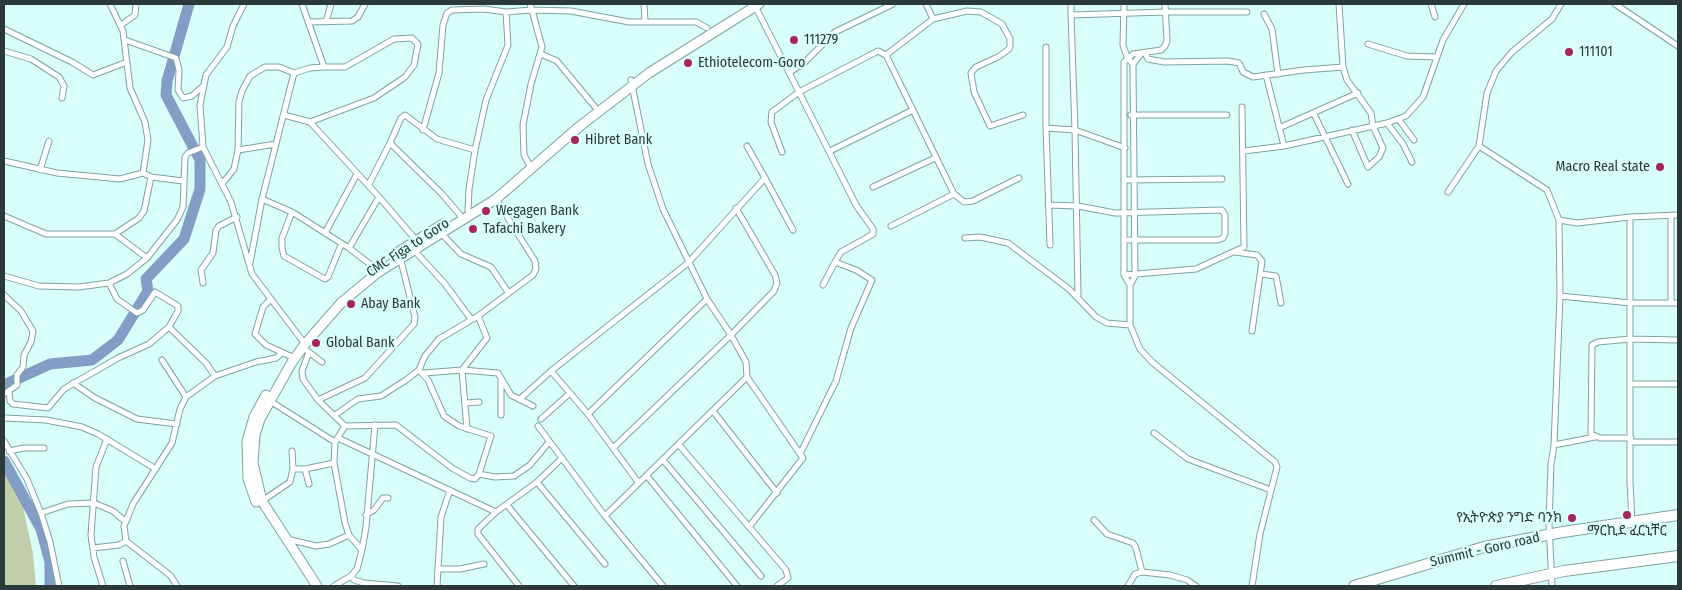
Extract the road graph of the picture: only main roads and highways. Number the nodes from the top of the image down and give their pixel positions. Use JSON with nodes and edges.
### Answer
{"nodes":[{"id":1,"x":754,"y":4,"type":"edge"},
{"id":2,"x":632,"y":83,"type":"junction"},
{"id":3,"x":415,"y":245,"type":"junction"},
{"id":4,"x":304,"y":346,"type":"junction"},
{"id":5,"x":288,"y":357,"type":"junction"},
{"id":6,"x":1678,"y":515,"type":"edge"},
{"id":7,"x":1678,"y":556,"type":"edge"},
{"id":8,"x":311,"y":586,"type":"edge"},
{"id":9,"x":317,"y":586,"type":"edge"},
{"id":10,"x":1354,"y":586,"type":"edge"},
{"id":11,"x":1496,"y":586,"type":"edge"}],
"edges":[{"from":1,"to":2,"type":"main road"},
{"from":1,"to":2,"type":"main road","name":"CMC Figa to Goro"},
{"from":2,"to":3,"type":"main road","name":"CMC Figa to Goro"},
{"from":2,"to":3,"type":"main road"},
{"from":3,"to":4,"type":"main road"},
{"from":3,"to":4,"type":"main road","name":"CMC Figa to Goro"},
{"from":4,"to":5,"type":"main road","name":"CMC Figa to Goro"},
{"from":5,"to":8,"type":"main road","name":"CMC Figa to Goro"},
{"from":5,"to":9,"type":"main road"},
{"from":6,"to":10,"type":"highway","name":"Summit - Goro road"},
{"from":7,"to":11,"type":"highway"}]}
